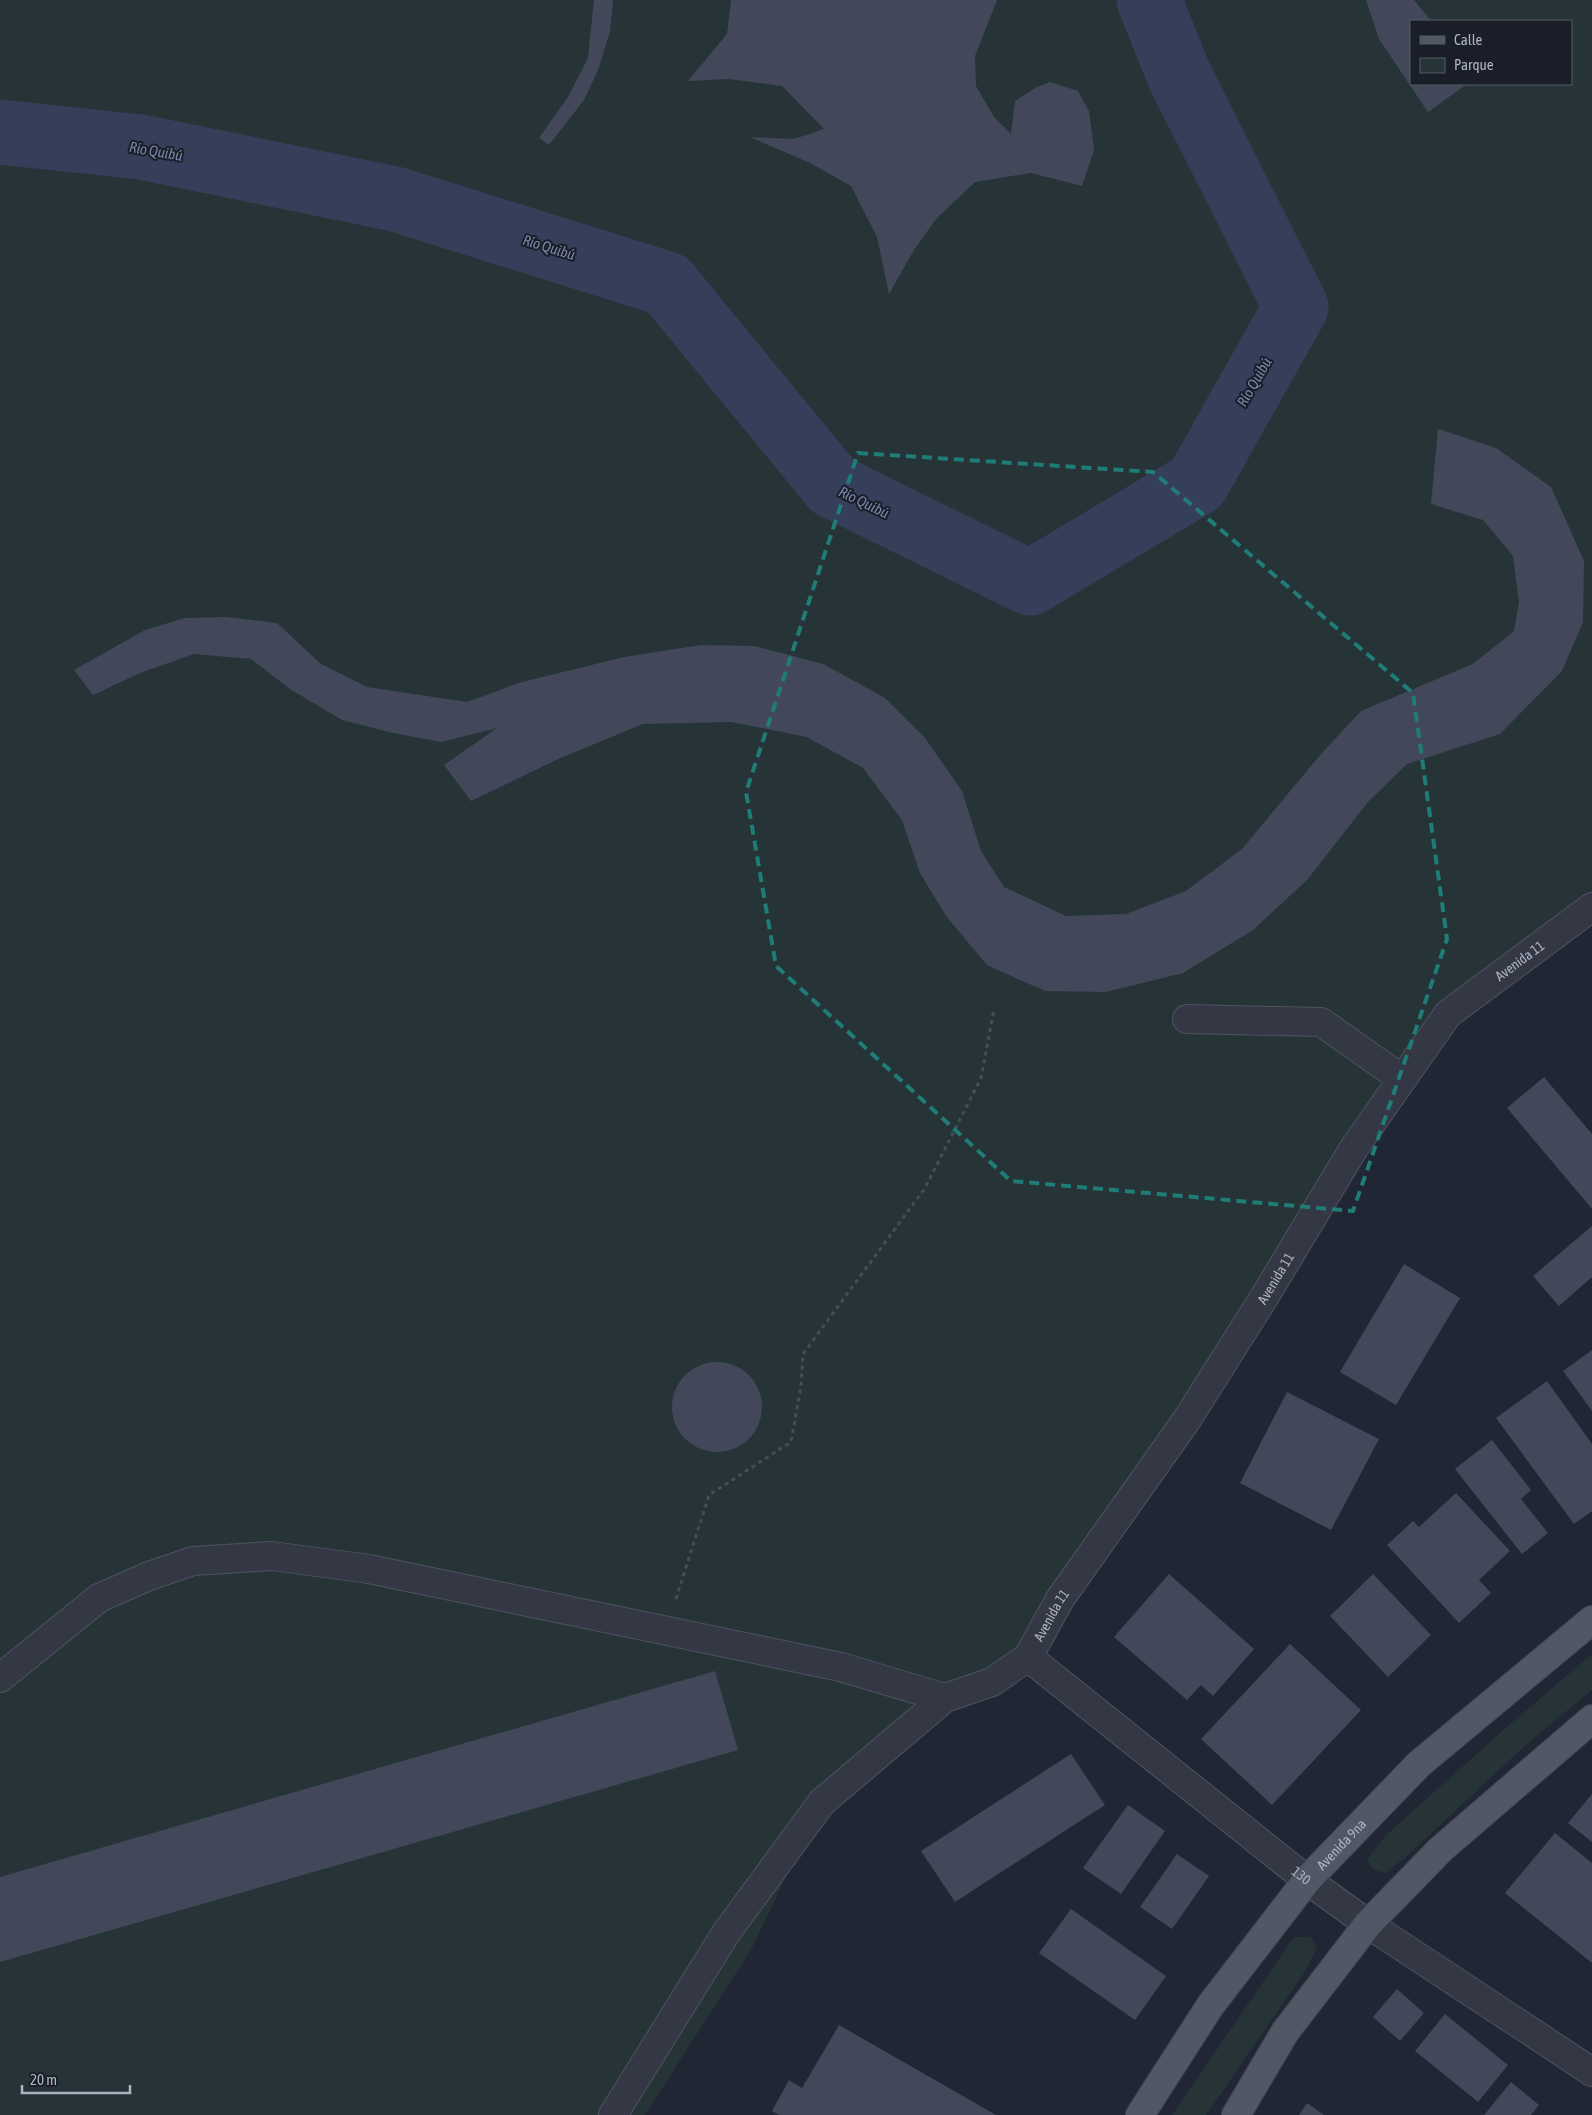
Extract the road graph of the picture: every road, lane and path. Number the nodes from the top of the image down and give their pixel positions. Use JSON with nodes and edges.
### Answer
{"nodes":[{"id":1,"x":1592,"y":907,"type":"edge"},
{"id":2,"x":994,"y":1010,"type":"dead end"},
{"id":3,"x":1187,"y":1019,"type":"dead end"},
{"id":4,"x":1402,"y":1079,"type":"junction"},
{"id":5,"x":1592,"y":1620,"type":"edge"},
{"id":6,"x":666,"y":1631,"type":"junction"},
{"id":7,"x":1028,"y":1657,"type":"junction"},
{"id":8,"x":0,"y":1678,"type":"edge"},
{"id":9,"x":945,"y":1698,"type":"junction"},
{"id":10,"x":1592,"y":1720,"type":"edge"},
{"id":11,"x":1307,"y":1880,"type":"junction"},
{"id":12,"x":1368,"y":1924,"type":"junction"},
{"id":13,"x":1592,"y":2072,"type":"edge"},
{"id":14,"x":612,"y":2115,"type":"edge"},
{"id":15,"x":1140,"y":2115,"type":"edge"},
{"id":16,"x":1236,"y":2115,"type":"edge"}],
"edges":[{"from":1,"to":4,"type":"street","name":"Avenida 11"},
{"from":2,"to":6,"type":"path"},
{"from":3,"to":4,"type":"street"},
{"from":4,"to":7,"type":"street","name":"Avenida 11"},
{"from":5,"to":11,"type":"main road","name":"Avenida 9na"},
{"from":6,"to":8,"type":"street"},
{"from":6,"to":9,"type":"street"},
{"from":7,"to":9,"type":"street","name":"Avenida 11"},
{"from":7,"to":11,"type":"street","name":"130"},
{"from":9,"to":14,"type":"street"},
{"from":10,"to":12,"type":"main road"},
{"from":11,"to":12,"type":"street","name":"130"},
{"from":11,"to":15,"type":"main road","name":"Avenida 9na"},
{"from":12,"to":13,"type":"street","name":"130"},
{"from":12,"to":16,"type":"main road"}]}
